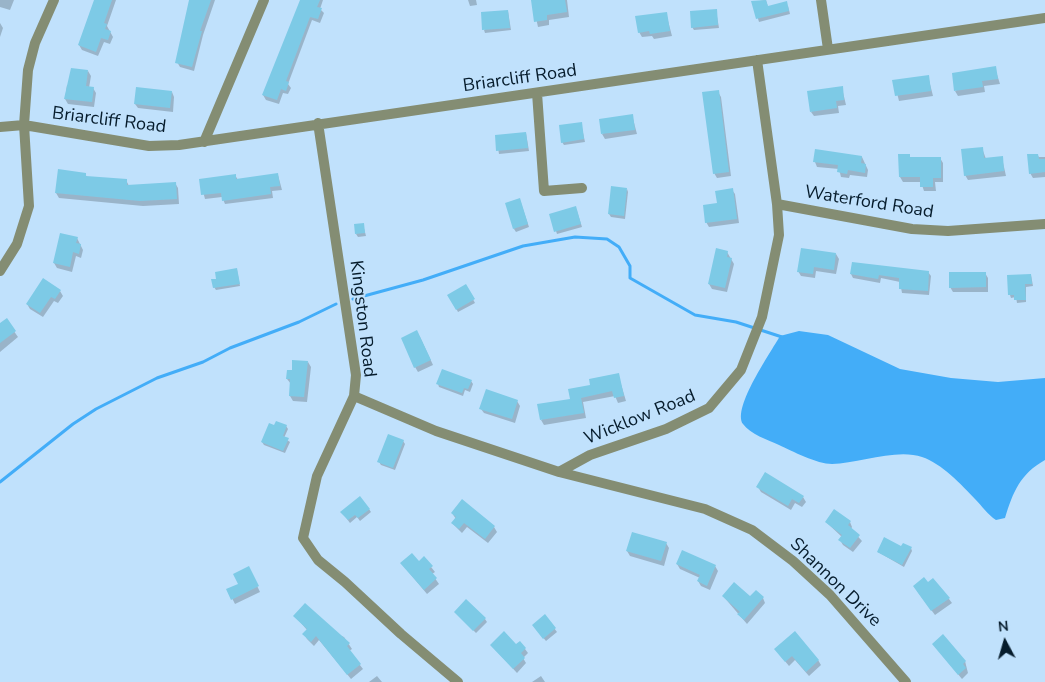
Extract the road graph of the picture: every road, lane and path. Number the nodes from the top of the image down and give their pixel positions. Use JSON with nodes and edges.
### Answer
{"nodes":[{"id":1,"x":54,"y":0,"type":"edge"},
{"id":2,"x":264,"y":0,"type":"edge"},
{"id":3,"x":821,"y":0,"type":"edge"},
{"id":4,"x":1045,"y":18,"type":"edge"},
{"id":5,"x":828,"y":49,"type":"junction"},
{"id":6,"x":757,"y":60,"type":"junction"},
{"id":7,"x":537,"y":93,"type":"junction"},
{"id":8,"x":318,"y":124,"type":"junction"},
{"id":9,"x":24,"y":125,"type":"junction"},
{"id":10,"x":0,"y":128,"type":"edge"},
{"id":11,"x":204,"y":142,"type":"junction"},
{"id":12,"x":582,"y":188,"type":"dead end"},
{"id":13,"x":777,"y":204,"type":"junction"},
{"id":14,"x":1045,"y":224,"type":"edge"},
{"id":15,"x":0,"y":271,"type":"edge"},
{"id":16,"x":354,"y":396,"type":"junction"},
{"id":17,"x":559,"y":472,"type":"junction"},
{"id":18,"x":456,"y":681,"type":"edge"},
{"id":19,"x":906,"y":682,"type":"edge"}],
"edges":[{"from":1,"to":9,"type":"street"},
{"from":2,"to":11,"type":"street"},
{"from":3,"to":5,"type":"street"},
{"from":4,"to":5,"type":"street","name":"Briarcliff Road"},
{"from":5,"to":6,"type":"street","name":"Briarcliff Road"},
{"from":6,"to":7,"type":"street","name":"Briarcliff Road"},
{"from":6,"to":13,"type":"street","name":"Wicklow Road"},
{"from":7,"to":8,"type":"street","name":"Briarcliff Road"},
{"from":7,"to":12,"type":"street"},
{"from":8,"to":11,"type":"street","name":"Briarcliff Road"},
{"from":8,"to":16,"type":"street","name":"Kingston Road"},
{"from":9,"to":10,"type":"street","name":"Briarcliff Road"},
{"from":9,"to":11,"type":"street","name":"Briarcliff Road"},
{"from":9,"to":15,"type":"street"},
{"from":13,"to":14,"type":"street","name":"Waterford Road"},
{"from":13,"to":17,"type":"street","name":"Wicklow Road"},
{"from":16,"to":17,"type":"street"},
{"from":16,"to":18,"type":"street","name":"Kingston Road"},
{"from":17,"to":19,"type":"street","name":"Shannon Drive"}]}
